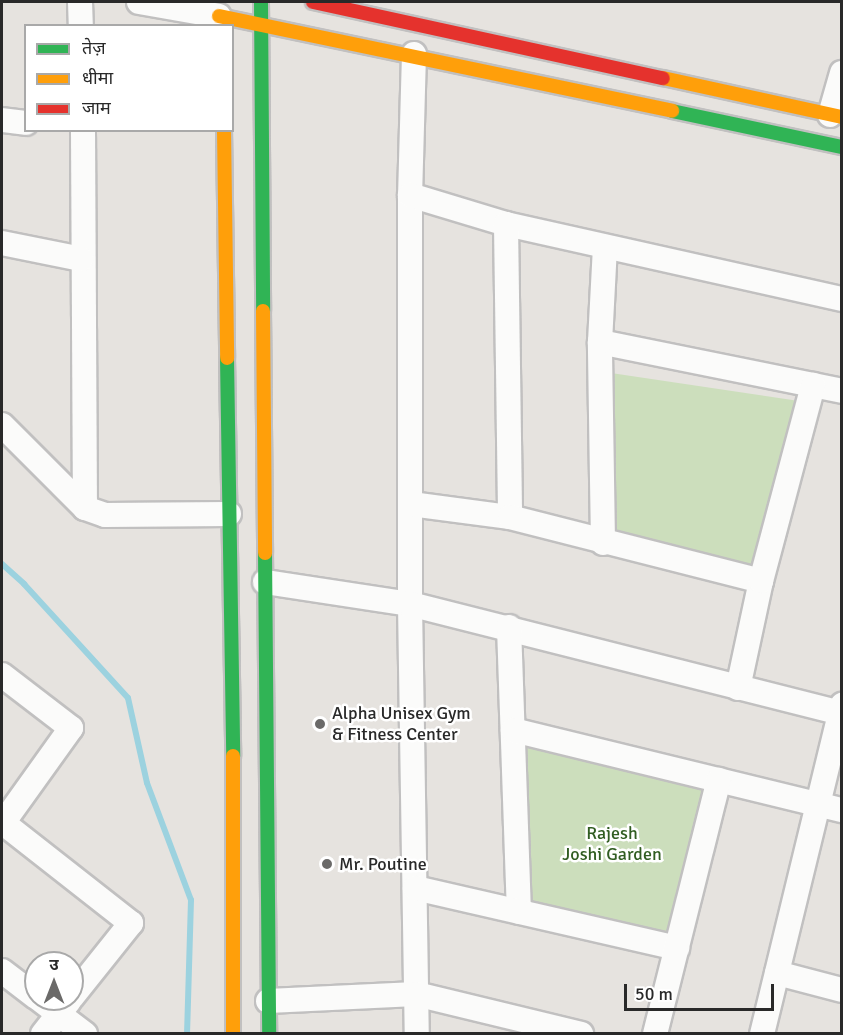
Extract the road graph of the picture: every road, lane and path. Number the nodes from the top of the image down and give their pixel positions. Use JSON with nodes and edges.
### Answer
{"nodes":[{"id":1,"x":80,"y":2,"type":"edge"},
{"id":2,"x":139,"y":2,"type":"edge"},
{"id":3,"x":261,"y":2,"type":"edge"},
{"id":4,"x":313,"y":2,"type":"edge"},
{"id":5,"x":220,"y":14,"type":"edge"},
{"id":6,"x":259,"y":22,"type":"junction"},
{"id":7,"x":81,"y":24,"type":"edge"},
{"id":8,"x":414,"y":54,"type":"junction"},
{"id":9,"x":842,"y":73,"type":"edge"},
{"id":10,"x":836,"y":116,"type":"edge"},
{"id":11,"x":2,"y":120,"type":"edge"},
{"id":12,"x":24,"y":123,"type":"edge"},
{"id":13,"x":83,"y":132,"type":"edge"},
{"id":14,"x":224,"y":132,"type":"edge"},
{"id":15,"x":842,"y":147,"type":"edge"},
{"id":16,"x":410,"y":195,"type":"junction"},
{"id":17,"x":506,"y":224,"type":"junction"},
{"id":18,"x":2,"y":243,"type":"edge"},
{"id":19,"x":605,"y":247,"type":"junction"},
{"id":20,"x":81,"y":259,"type":"junction"},
{"id":21,"x":842,"y":299,"type":"edge"},
{"id":22,"x":600,"y":342,"type":"junction"},
{"id":23,"x":813,"y":385,"type":"junction"},
{"id":24,"x":842,"y":391,"type":"edge"},
{"id":25,"x":2,"y":425,"type":"edge"},
{"id":26,"x":411,"y":504,"type":"junction"},
{"id":27,"x":85,"y":508,"type":"junction"},
{"id":28,"x":229,"y":514,"type":"junction"},
{"id":29,"x":510,"y":517,"type":"junction"},
{"id":30,"x":603,"y":543,"type":"junction"},
{"id":31,"x":761,"y":581,"type":"junction"},
{"id":32,"x":265,"y":582,"type":"junction"},
{"id":33,"x":410,"y":604,"type":"junction"},
{"id":34,"x":508,"y":627,"type":"junction"},
{"id":35,"x":2,"y":675,"type":"edge"},
{"id":36,"x":738,"y":688,"type":"junction"},
{"id":37,"x":841,"y":710,"type":"edge"},
{"id":38,"x":513,"y":730,"type":"junction"},
{"id":39,"x":719,"y":780,"type":"junction"},
{"id":40,"x":818,"y":804,"type":"junction"},
{"id":41,"x":842,"y":810,"type":"edge"},
{"id":42,"x":2,"y":823,"type":"edge"},
{"id":43,"x":415,"y":888,"type":"junction"},
{"id":44,"x":519,"y":912,"type":"junction"},
{"id":45,"x":677,"y":948,"type":"junction"},
{"id":46,"x":2,"y":971,"type":"edge"},
{"id":47,"x":777,"y":973,"type":"junction"},
{"id":48,"x":84,"y":982,"type":"edge"},
{"id":49,"x":24,"y":988,"type":"edge"},
{"id":50,"x":842,"y":990,"type":"edge"},
{"id":51,"x":416,"y":994,"type":"junction"},
{"id":52,"x":268,"y":1001,"type":"junction"},
{"id":53,"x":62,"y":1011,"type":"edge"},
{"id":54,"x":71,"y":1011,"type":"edge"},
{"id":55,"x":44,"y":1034,"type":"edge"},
{"id":56,"x":85,"y":1034,"type":"edge"},
{"id":57,"x":233,"y":1034,"type":"edge"},
{"id":58,"x":268,"y":1034,"type":"edge"},
{"id":59,"x":417,"y":1034,"type":"edge"},
{"id":60,"x":581,"y":1034,"type":"edge"},
{"id":61,"x":655,"y":1034,"type":"edge"},
{"id":62,"x":762,"y":1034,"type":"edge"}],
"edges":[{"from":1,"to":7,"type":"street"},
{"from":2,"to":5,"type":"street"},
{"from":3,"to":6,"type":"main road"},
{"from":4,"to":10,"type":"main road"},
{"from":5,"to":6,"type":"main road"},
{"from":6,"to":8,"type":"main road"},
{"from":6,"to":32,"type":"main road"},
{"from":8,"to":15,"type":"main road"},
{"from":8,"to":16,"type":"street"},
{"from":9,"to":10,"type":"street"},
{"from":11,"to":12,"type":"street"},
{"from":13,"to":20,"type":"street"},
{"from":14,"to":28,"type":"main road"},
{"from":16,"to":17,"type":"street"},
{"from":16,"to":26,"type":"street"},
{"from":17,"to":19,"type":"street"},
{"from":17,"to":29,"type":"street"},
{"from":18,"to":20,"type":"street"},
{"from":19,"to":21,"type":"street"},
{"from":19,"to":22,"type":"street"},
{"from":20,"to":27,"type":"street"},
{"from":22,"to":23,"type":"street"},
{"from":22,"to":30,"type":"street"},
{"from":23,"to":24,"type":"street"},
{"from":23,"to":31,"type":"street"},
{"from":25,"to":27,"type":"street"},
{"from":26,"to":29,"type":"street"},
{"from":26,"to":33,"type":"street"},
{"from":27,"to":28,"type":"street"},
{"from":28,"to":57,"type":"main road"},
{"from":29,"to":30,"type":"street"},
{"from":30,"to":31,"type":"street"},
{"from":31,"to":36,"type":"street"},
{"from":32,"to":33,"type":"street"},
{"from":32,"to":52,"type":"main road"},
{"from":33,"to":34,"type":"street"},
{"from":33,"to":43,"type":"street"},
{"from":34,"to":36,"type":"street"},
{"from":34,"to":38,"type":"street"},
{"from":35,"to":42,"type":"street"},
{"from":36,"to":37,"type":"street"},
{"from":37,"to":40,"type":"street"},
{"from":38,"to":39,"type":"street"},
{"from":38,"to":44,"type":"street"},
{"from":39,"to":40,"type":"street"},
{"from":39,"to":45,"type":"street"},
{"from":40,"to":41,"type":"street"},
{"from":40,"to":47,"type":"street"},
{"from":42,"to":48,"type":"street"},
{"from":43,"to":44,"type":"street"},
{"from":43,"to":51,"type":"street"},
{"from":44,"to":45,"type":"street"},
{"from":45,"to":61,"type":"street"},
{"from":46,"to":49,"type":"street"},
{"from":47,"to":50,"type":"street"},
{"from":47,"to":62,"type":"street"},
{"from":51,"to":52,"type":"street"},
{"from":51,"to":59,"type":"street"},
{"from":51,"to":60,"type":"street"},
{"from":52,"to":58,"type":"main road"},
{"from":53,"to":55,"type":"street"},
{"from":54,"to":56,"type":"street"}]}
